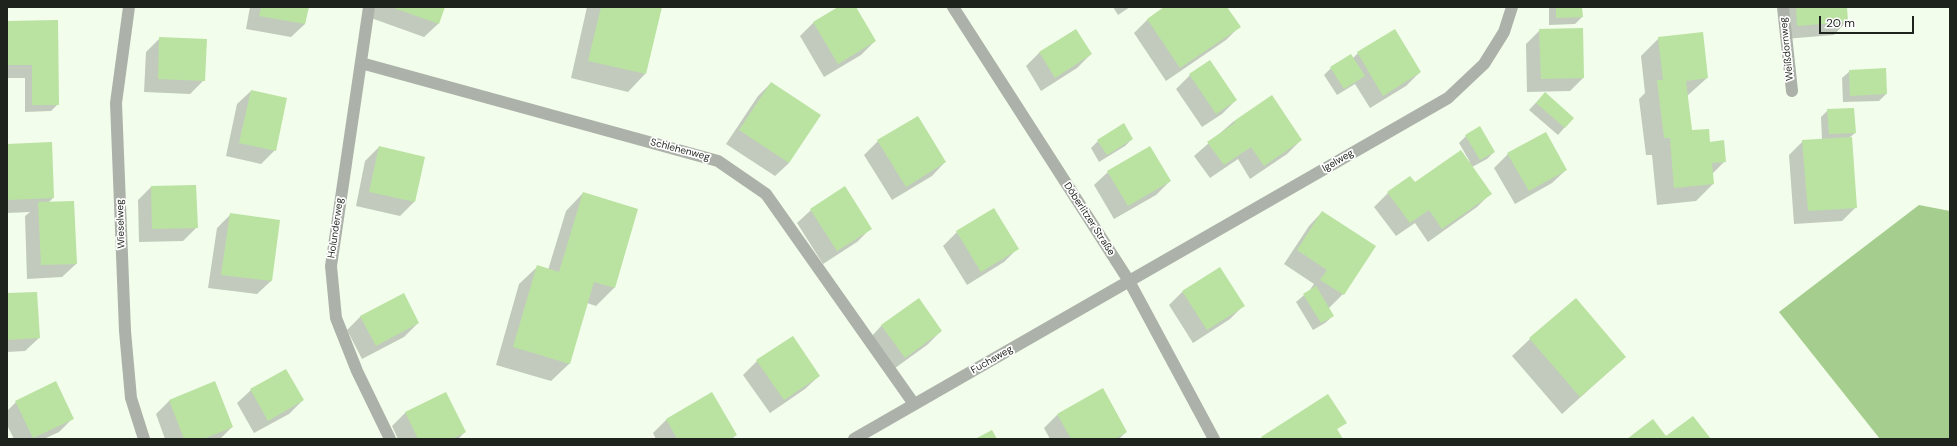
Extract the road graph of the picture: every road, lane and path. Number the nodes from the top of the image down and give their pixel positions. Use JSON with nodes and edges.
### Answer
{"nodes":[{"id":1,"x":129,"y":7,"type":"edge"},
{"id":2,"x":369,"y":7,"type":"edge"},
{"id":3,"x":953,"y":7,"type":"edge"},
{"id":4,"x":1512,"y":7,"type":"edge"},
{"id":5,"x":1783,"y":7,"type":"edge"},
{"id":6,"x":361,"y":63,"type":"junction"},
{"id":7,"x":1792,"y":91,"type":"dead end"},
{"id":8,"x":1129,"y":281,"type":"junction"},
{"id":9,"x":914,"y":404,"type":"junction"},
{"id":10,"x":144,"y":439,"type":"edge"},
{"id":11,"x":390,"y":439,"type":"edge"},
{"id":12,"x":854,"y":439,"type":"edge"},
{"id":13,"x":1214,"y":439,"type":"edge"}],
"edges":[{"from":1,"to":10,"type":"street","name":"Wieselweg"},
{"from":2,"to":6,"type":"street","name":"Holunderweg"},
{"from":3,"to":8,"type":"street","name":"Döberlitzer Straße"},
{"from":4,"to":8,"type":"street","name":"Igelweg"},
{"from":5,"to":7,"type":"street","name":"Weißdornweg"},
{"from":6,"to":9,"type":"street","name":"Schlehenweg"},
{"from":6,"to":11,"type":"street","name":"Holunderweg"},
{"from":8,"to":9,"type":"street","name":"Fuchsweg"},
{"from":8,"to":13,"type":"street","name":"Döberlitzer Straße"},
{"from":9,"to":12,"type":"street","name":"Fuchsweg"}]}
